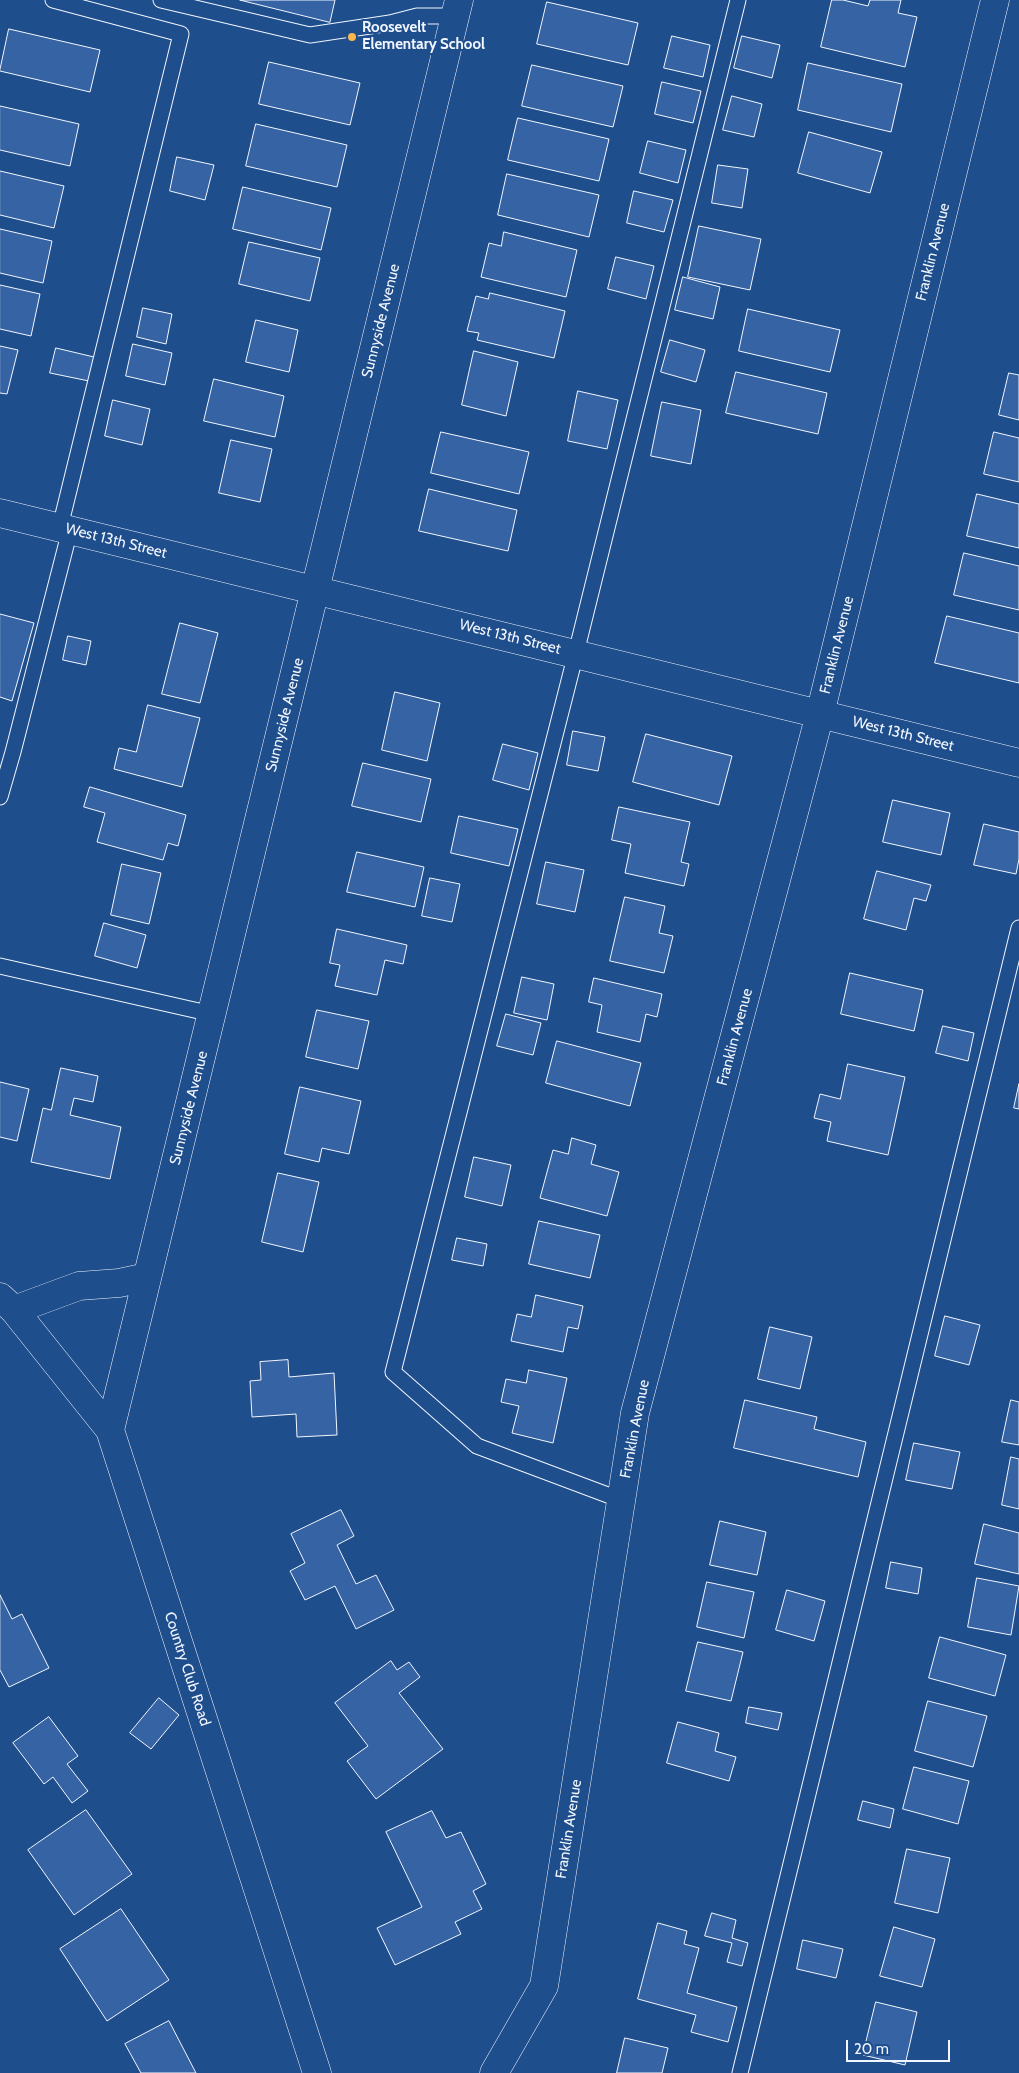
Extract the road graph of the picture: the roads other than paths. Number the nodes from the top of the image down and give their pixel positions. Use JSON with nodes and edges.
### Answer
{"nodes":[{"id":1,"x":52,"y":0,"type":"edge"},
{"id":2,"x":161,"y":0,"type":"edge"},
{"id":3,"x":738,"y":0,"type":"edge"},
{"id":4,"x":995,"y":0,"type":"edge"},
{"id":5,"x":457,"y":8,"type":"edge"},
{"id":6,"x":0,"y":512,"type":"edge"},
{"id":7,"x":65,"y":528,"type":"junction"},
{"id":8,"x":315,"y":590,"type":"junction"},
{"id":9,"x":576,"y":653,"type":"junction"},
{"id":10,"x":820,"y":714,"type":"junction"},
{"id":11,"x":1019,"y":763,"type":"edge"},
{"id":12,"x":0,"y":798,"type":"edge"},
{"id":13,"x":1019,"y":928,"type":"edge"},
{"id":14,"x":0,"y":966,"type":"edge"},
{"id":15,"x":212,"y":1014,"type":"junction"},
{"id":16,"x":147,"y":1277,"type":"junction"},
{"id":17,"x":7,"y":1304,"type":"edge"},
{"id":18,"x":110,"y":1430,"type":"junction"},
{"id":19,"x":621,"y":1500,"type":"junction"},
{"id":20,"x":317,"y":2073,"type":"edge"},
{"id":21,"x":494,"y":2073,"type":"edge"},
{"id":22,"x":740,"y":2073,"type":"edge"}],
"edges":[{"from":1,"to":7,"type":"lane"},
{"from":2,"to":5,"type":"lane"},
{"from":3,"to":9,"type":"lane"},
{"from":4,"to":10,"type":"street","name":"Franklin Avenue"},
{"from":5,"to":8,"type":"street","name":"Sunnyside Avenue"},
{"from":6,"to":7,"type":"street","name":"West 13th Street"},
{"from":7,"to":8,"type":"street","name":"West 13th Street"},
{"from":7,"to":12,"type":"lane"},
{"from":8,"to":9,"type":"street","name":"West 13th Street"},
{"from":8,"to":15,"type":"street","name":"Sunnyside Avenue"},
{"from":9,"to":10,"type":"street","name":"West 13th Street"},
{"from":9,"to":19,"type":"lane"},
{"from":10,"to":11,"type":"street","name":"West 13th Street"},
{"from":10,"to":19,"type":"street","name":"Franklin Avenue"},
{"from":13,"to":22,"type":"lane"},
{"from":14,"to":15,"type":"lane"},
{"from":15,"to":16,"type":"street","name":"Sunnyside Avenue"},
{"from":16,"to":17,"type":"street"},
{"from":16,"to":18,"type":"street","name":"Sunnyside Avenue"},
{"from":17,"to":18,"type":"street","name":"Country Club Road"},
{"from":18,"to":20,"type":"street","name":"Country Club Road"},
{"from":19,"to":21,"type":"street","name":"Franklin Avenue"}]}
